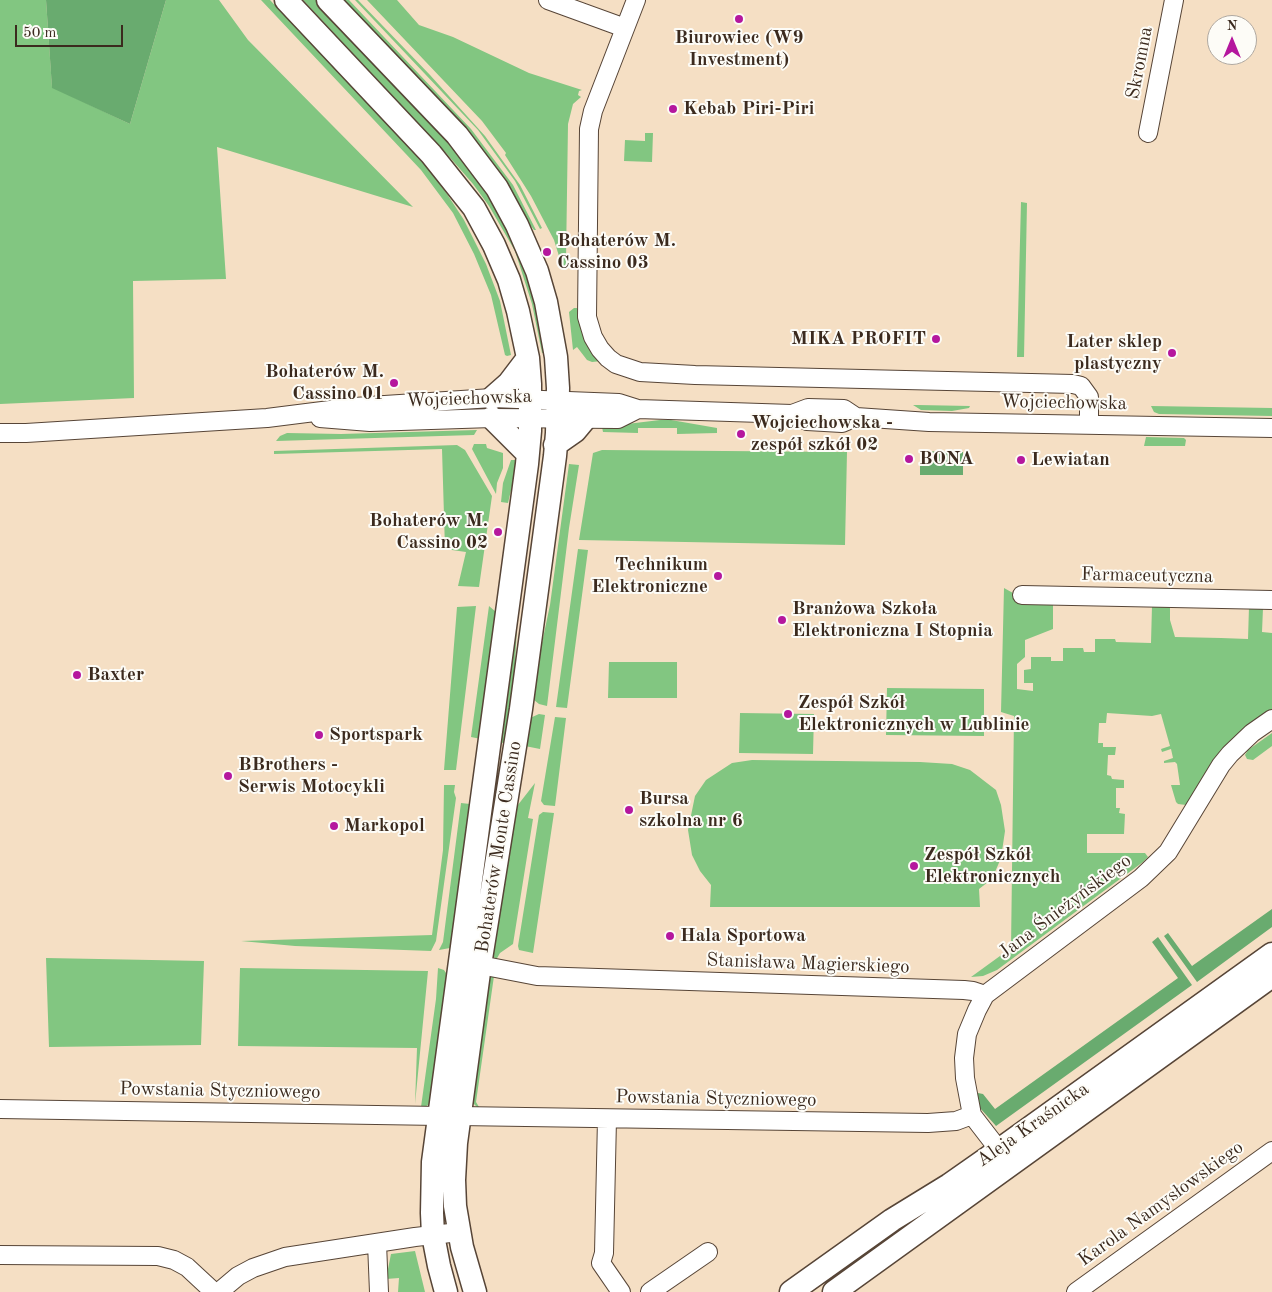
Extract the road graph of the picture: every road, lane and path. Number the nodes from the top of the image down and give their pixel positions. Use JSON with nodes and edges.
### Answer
{"nodes":[{"id":1,"x":286,"y":0,"type":"edge"},
{"id":2,"x":328,"y":0,"type":"edge"},
{"id":3,"x":548,"y":0,"type":"edge"},
{"id":4,"x":636,"y":0,"type":"edge"},
{"id":5,"x":1174,"y":0,"type":"edge"},
{"id":6,"x":625,"y":28,"type":"junction"},
{"id":7,"x":1148,"y":133,"type":"dead end"},
{"id":8,"x":528,"y":358,"type":"junction"},
{"id":9,"x":492,"y":408,"type":"junction"},
{"id":10,"x":530,"y":408,"type":"junction"},
{"id":11,"x":558,"y":409,"type":"junction"},
{"id":12,"x":638,"y":409,"type":"junction"},
{"id":13,"x":585,"y":420,"type":"junction"},
{"id":14,"x":1089,"y":425,"type":"junction"},
{"id":15,"x":1272,"y":428,"type":"edge"},
{"id":16,"x":0,"y":433,"type":"edge"},
{"id":17,"x":555,"y":445,"type":"junction"},
{"id":18,"x":528,"y":453,"type":"junction"},
{"id":19,"x":1022,"y":595,"type":"dead end"},
{"id":20,"x":1272,"y":600,"type":"edge"},
{"id":21,"x":1272,"y":719,"type":"edge"},
{"id":22,"x":1272,"y":954,"type":"edge"},
{"id":23,"x":480,"y":965,"type":"junction"},
{"id":24,"x":1272,"y":976,"type":"edge"},
{"id":25,"x":985,"y":995,"type":"junction"},
{"id":26,"x":0,"y":1109,"type":"edge"},
{"id":27,"x":972,"y":1114,"type":"junction"},
{"id":28,"x":449,"y":1116,"type":"junction"},
{"id":29,"x":607,"y":1119,"type":"junction"},
{"id":30,"x":1000,"y":1150,"type":"junction"},
{"id":31,"x":1272,"y":1151,"type":"edge"},
{"id":32,"x":459,"y":1232,"type":"junction"},
{"id":33,"x":433,"y":1235,"type":"junction"},
{"id":34,"x":377,"y":1243,"type":"junction"},
{"id":35,"x":708,"y":1252,"type":"dead end"},
{"id":36,"x":0,"y":1255,"type":"edge"},
{"id":37,"x":214,"y":1292,"type":"edge"},
{"id":38,"x":220,"y":1292,"type":"edge"},
{"id":39,"x":378,"y":1292,"type":"edge"},
{"id":40,"x":446,"y":1292,"type":"edge"},
{"id":41,"x":475,"y":1292,"type":"edge"},
{"id":42,"x":621,"y":1292,"type":"edge"},
{"id":43,"x":650,"y":1292,"type":"edge"},
{"id":44,"x":791,"y":1292,"type":"edge"},
{"id":45,"x":834,"y":1292,"type":"edge"},
{"id":46,"x":1076,"y":1292,"type":"edge"}],
"edges":[{"from":1,"to":8,"type":"main road","name":"Bohaterów Monte Cassino"},
{"from":2,"to":11,"type":"main road","name":"Bohaterów Monte Cassino"},
{"from":3,"to":6,"type":"street"},
{"from":4,"to":6,"type":"street"},
{"from":5,"to":7,"type":"street","name":"Skromna"},
{"from":6,"to":14,"type":"street"},
{"from":8,"to":9,"type":"main road"},
{"from":8,"to":10,"type":"main road","name":"Bohaterów Monte Cassino"},
{"from":9,"to":10,"type":"street","name":"Wojciechowska"},
{"from":9,"to":16,"type":"street","name":"Wojciechowska"},
{"from":9,"to":18,"type":"main road"},
{"from":10,"to":11,"type":"street","name":"Wojciechowska"},
{"from":10,"to":18,"type":"main road","name":"Bohaterów Monte Cassino"},
{"from":11,"to":12,"type":"street","name":"Wojciechowska"},
{"from":11,"to":13,"type":"street","name":"Wojciechowska"},
{"from":11,"to":17,"type":"main road","name":"Bohaterów Monte Cassino"},
{"from":12,"to":13,"type":"street","name":"Wojciechowska"},
{"from":12,"to":14,"type":"street","name":"Wojciechowska"},
{"from":13,"to":17,"type":"main road"},
{"from":14,"to":15,"type":"street","name":"Wojciechowska"},
{"from":17,"to":23,"type":"main road","name":"Bohaterów Monte Cassino"},
{"from":18,"to":28,"type":"main road","name":"Bohaterów Monte Cassino"},
{"from":19,"to":20,"type":"street","name":"Farmaceutyczna"},
{"from":21,"to":25,"type":"street","name":"Jana Śnieżyńskiego"},
{"from":22,"to":30,"type":"main road","name":"Aleja Kraśnicka"},
{"from":23,"to":25,"type":"street","name":"Stanisława Magierskiego"},
{"from":23,"to":28,"type":"main road","name":"Bohaterów Monte Cassino"},
{"from":24,"to":45,"type":"main road","name":"Aleja Kraśnicka"},
{"from":25,"to":27,"type":"street","name":"Jana Śnieżyńskiego"},
{"from":26,"to":28,"type":"street","name":"Powstania Styczniowego"},
{"from":27,"to":29,"type":"street","name":"Powstania Styczniowego"},
{"from":27,"to":30,"type":"street","name":"Jana Śnieżyńskiego"},
{"from":28,"to":29,"type":"street","name":"Powstania Styczniowego"},
{"from":28,"to":32,"type":"main road","name":"Bohaterów Monte Cassino"},
{"from":28,"to":33,"type":"main road","name":"Bohaterów Monte Cassino"},
{"from":29,"to":42,"type":"street"},
{"from":30,"to":44,"type":"main road","name":"Aleja Kraśnicka"},
{"from":31,"to":46,"type":"street","name":"Karola Namysłowskiego"},
{"from":32,"to":33,"type":"street"},
{"from":32,"to":41,"type":"main road","name":"Bohaterów Monte Cassino"},
{"from":33,"to":34,"type":"street"},
{"from":33,"to":40,"type":"main road","name":"Bohaterów Monte Cassino"},
{"from":34,"to":38,"type":"street"},
{"from":34,"to":39,"type":"street"},
{"from":35,"to":43,"type":"street"},
{"from":36,"to":37,"type":"street"}]}
